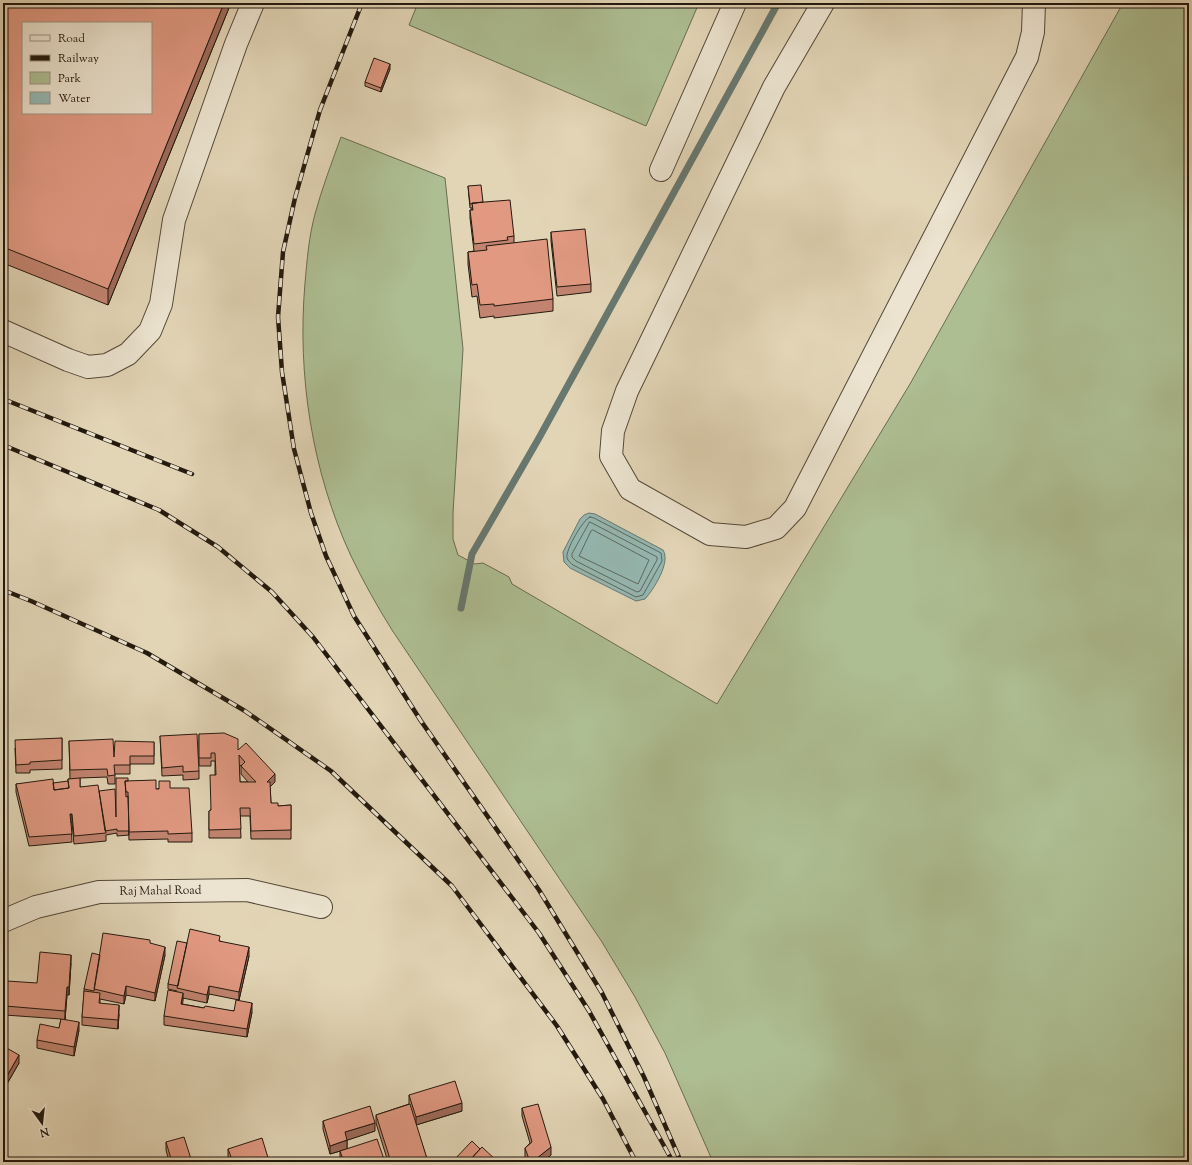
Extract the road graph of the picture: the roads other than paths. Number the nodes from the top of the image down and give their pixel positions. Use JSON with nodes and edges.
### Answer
{"nodes":[{"id":1,"x":253,"y":3,"type":"edge"},
{"id":2,"x":735,"y":3,"type":"edge"},
{"id":3,"x":823,"y":3,"type":"edge"},
{"id":4,"x":1034,"y":3,"type":"edge"},
{"id":5,"x":661,"y":170,"type":"dead end"},
{"id":6,"x":3,"y":331,"type":"edge"},
{"id":7,"x":320,"y":907,"type":"dead end"},
{"id":8,"x":3,"y":921,"type":"edge"}],
"edges":[{"from":1,"to":6,"type":"street"},
{"from":2,"to":5,"type":"street"},
{"from":3,"to":4,"type":"street"},
{"from":7,"to":8,"type":"street","name":"Raj Mahal Road"}]}
